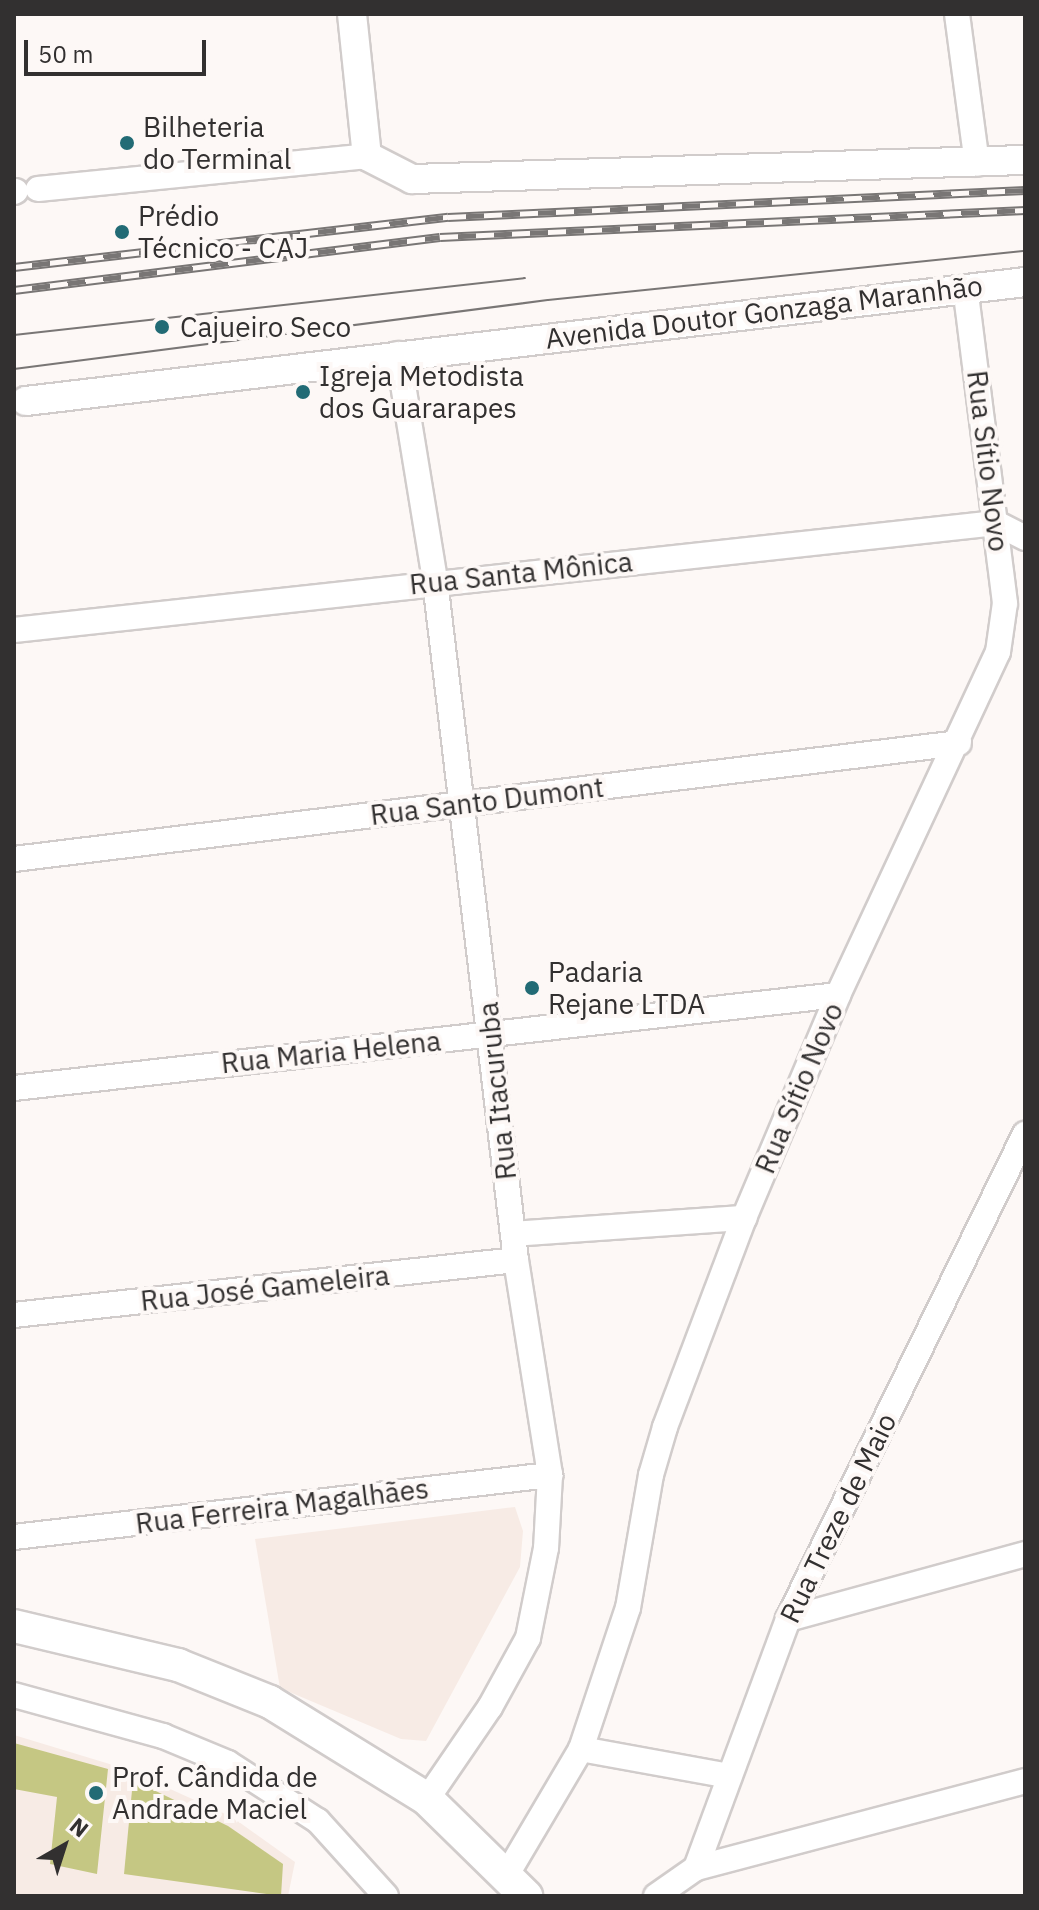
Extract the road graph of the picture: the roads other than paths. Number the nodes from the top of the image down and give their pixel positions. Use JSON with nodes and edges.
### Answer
{"nodes":[{"id":1,"x":352,"y":14,"type":"edge"},
{"id":2,"x":957,"y":14,"type":"edge"},
{"id":3,"x":367,"y":156,"type":"junction"},
{"id":4,"x":1025,"y":160,"type":"edge"},
{"id":5,"x":977,"y":164,"type":"junction"},
{"id":6,"x":23,"y":191,"type":"edge"},
{"id":7,"x":1025,"y":282,"type":"edge"},
{"id":8,"x":965,"y":288,"type":"junction"},
{"id":9,"x":398,"y":354,"type":"junction"},
{"id":10,"x":26,"y":401,"type":"dead end"},
{"id":11,"x":996,"y":523,"type":"junction"},
{"id":12,"x":1025,"y":538,"type":"edge"},
{"id":13,"x":435,"y":581,"type":"junction"},
{"id":14,"x":14,"y":630,"type":"edge"},
{"id":15,"x":959,"y":743,"type":"junction"},
{"id":16,"x":463,"y":804,"type":"junction"},
{"id":17,"x":14,"y":859,"type":"edge"},
{"id":18,"x":838,"y":995,"type":"junction"},
{"id":19,"x":492,"y":1034,"type":"junction"},
{"id":20,"x":14,"y":1088,"type":"edge"},
{"id":21,"x":1025,"y":1134,"type":"edge"},
{"id":22,"x":1016,"y":1177,"type":"edge"},
{"id":23,"x":744,"y":1218,"type":"junction"},
{"id":24,"x":513,"y":1234,"type":"junction"},
{"id":25,"x":516,"y":1260,"type":"junction"},
{"id":26,"x":14,"y":1315,"type":"edge"},
{"id":27,"x":550,"y":1475,"type":"junction"},
{"id":28,"x":14,"y":1537,"type":"edge"},
{"id":29,"x":1025,"y":1554,"type":"edge"},
{"id":30,"x":788,"y":1619,"type":"junction"},
{"id":31,"x":14,"y":1626,"type":"edge"},
{"id":32,"x":14,"y":1695,"type":"edge"},
{"id":33,"x":581,"y":1749,"type":"junction"},
{"id":34,"x":729,"y":1776,"type":"junction"},
{"id":35,"x":1025,"y":1781,"type":"edge"},
{"id":36,"x":427,"y":1799,"type":"junction"},
{"id":37,"x":696,"y":1868,"type":"junction"},
{"id":38,"x":516,"y":1886,"type":"edge"},
{"id":39,"x":386,"y":1896,"type":"edge"},
{"id":40,"x":656,"y":1896,"type":"edge"}],
"edges":[{"from":1,"to":3,"type":"street"},
{"from":2,"to":5,"type":"street"},
{"from":3,"to":5,"type":"street"},
{"from":3,"to":6,"type":"street"},
{"from":4,"to":5,"type":"street"},
{"from":7,"to":8,"type":"street","name":"Avenida Doutor Gonzaga Maranhão"},
{"from":8,"to":9,"type":"street","name":"Avenida Doutor Gonzaga Maranhão"},
{"from":8,"to":11,"type":"street","name":"Rua Sítio Novo"},
{"from":9,"to":10,"type":"street","name":"Avenida Doutor Gonzaga Maranhão"},
{"from":9,"to":13,"type":"street","name":"Rua Itacuruba"},
{"from":11,"to":12,"type":"street"},
{"from":11,"to":13,"type":"street","name":"Rua Santa Mônica"},
{"from":11,"to":15,"type":"street","name":"Rua Sítio Novo"},
{"from":13,"to":14,"type":"street","name":"Rua Santa Mônica"},
{"from":13,"to":16,"type":"street","name":"Rua Itacuruba"},
{"from":15,"to":16,"type":"street","name":"Rua Santo Dumont"},
{"from":15,"to":18,"type":"street","name":"Rua Sítio Novo"},
{"from":16,"to":17,"type":"street","name":"Rua Santo Dumont"},
{"from":16,"to":19,"type":"street","name":"Rua Itacuruba"},
{"from":18,"to":19,"type":"street","name":"Rua Maria Helena"},
{"from":18,"to":23,"type":"street","name":"Rua Sítio Novo"},
{"from":19,"to":20,"type":"street","name":"Rua Maria Helena"},
{"from":19,"to":24,"type":"street","name":"Rua Itacuruba"},
{"from":21,"to":22,"type":"street","name":"Rua Treze de Maio"},
{"from":22,"to":30,"type":"street","name":"Rua Treze de Maio"},
{"from":23,"to":24,"type":"street"},
{"from":23,"to":33,"type":"street","name":"Rua Sítio Novo"},
{"from":24,"to":25,"type":"street","name":"Rua Itacuruba"},
{"from":25,"to":26,"type":"street","name":"Rua José Gameleira"},
{"from":25,"to":27,"type":"street","name":"Rua Itacuruba"},
{"from":27,"to":28,"type":"street","name":"Rua Ferreira Magalhães"},
{"from":27,"to":36,"type":"street","name":"Rua Itacuruba"},
{"from":29,"to":30,"type":"street"},
{"from":30,"to":34,"type":"street","name":"Rua Treze de Maio"},
{"from":31,"to":36,"type":"main road"},
{"from":32,"to":39,"type":"street"},
{"from":33,"to":34,"type":"street"},
{"from":33,"to":38,"type":"street","name":"Rua Sítio Novo"},
{"from":34,"to":37,"type":"street","name":"Rua Treze de Maio"},
{"from":35,"to":37,"type":"street"},
{"from":36,"to":38,"type":"main road"},
{"from":37,"to":40,"type":"street"}]}
